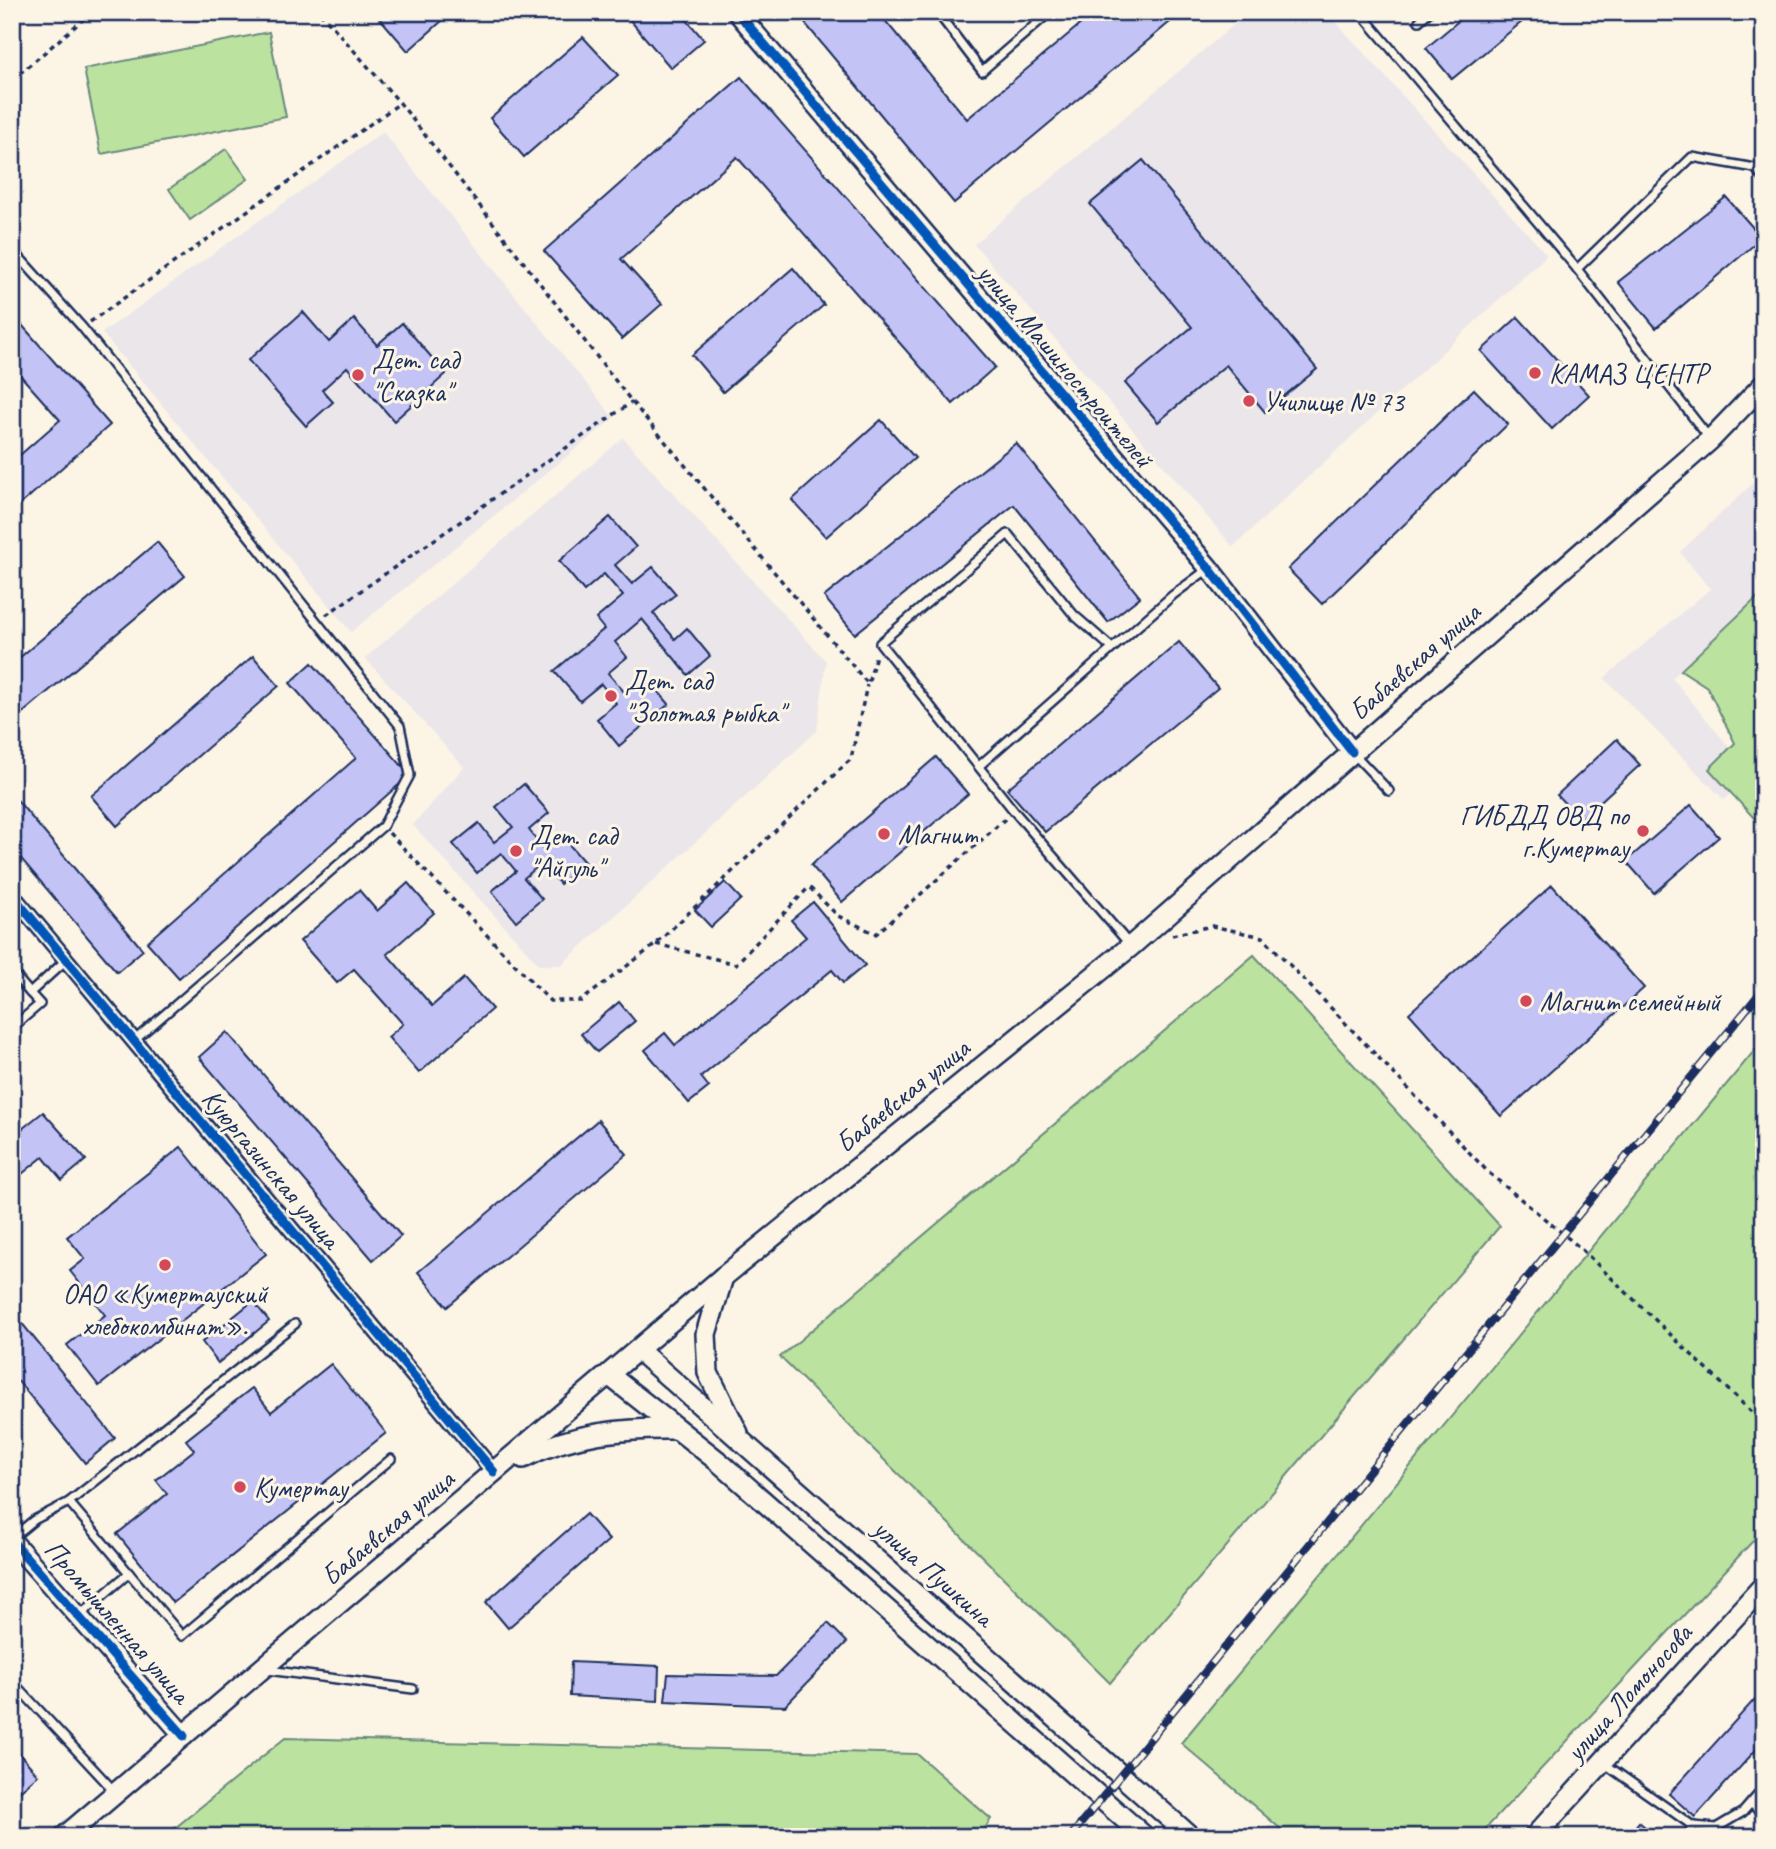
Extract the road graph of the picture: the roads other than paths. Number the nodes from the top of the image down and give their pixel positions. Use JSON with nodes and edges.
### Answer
{"nodes":[{"id":1,"x":937,"y":12,"type":"edge"},
{"id":2,"x":1050,"y":12,"type":"edge"},
{"id":3,"x":1360,"y":12,"type":"edge"},
{"id":4,"x":1429,"y":12,"type":"edge"},
{"id":5,"x":740,"y":13,"type":"edge"},
{"id":6,"x":1419,"y":22,"type":"dead end"},
{"id":7,"x":1764,"y":179,"type":"edge"},
{"id":8,"x":12,"y":249,"type":"edge"},
{"id":9,"x":1577,"y":269,"type":"junction"},
{"id":10,"x":1764,"y":384,"type":"edge"},
{"id":11,"x":1710,"y":440,"type":"junction"},
{"id":12,"x":1209,"y":569,"type":"junction"},
{"id":13,"x":1112,"y":648,"type":"junction"},
{"id":14,"x":1352,"y":752,"type":"junction"},
{"id":15,"x":979,"y":766,"type":"junction"},
{"id":16,"x":1389,"y":791,"type":"dead end"},
{"id":17,"x":12,"y":895,"type":"edge"},
{"id":18,"x":1130,"y":946,"type":"junction"},
{"id":19,"x":67,"y":959,"type":"junction"},
{"id":20,"x":12,"y":972,"type":"edge"},
{"id":21,"x":30,"y":993,"type":"junction"},
{"id":22,"x":12,"y":1028,"type":"edge"},
{"id":23,"x":136,"y":1040,"type":"junction"},
{"id":24,"x":723,"y":1277,"type":"junction"},
{"id":25,"x":295,"y":1324,"type":"dead end"},
{"id":26,"x":638,"y":1350,"type":"junction"},
{"id":27,"x":609,"y":1376,"type":"junction"},
{"id":28,"x":677,"y":1429,"type":"junction"},
{"id":29,"x":741,"y":1440,"type":"junction"},
{"id":30,"x":391,"y":1459,"type":"dead end"},
{"id":31,"x":494,"y":1472,"type":"junction"},
{"id":32,"x":69,"y":1502,"type":"junction"},
{"id":33,"x":12,"y":1540,"type":"edge"},
{"id":34,"x":129,"y":1573,"type":"junction"},
{"id":35,"x":1764,"y":1585,"type":"edge"},
{"id":36,"x":78,"y":1616,"type":"junction"},
{"id":37,"x":262,"y":1669,"type":"junction"},
{"id":38,"x":12,"y":1681,"type":"edge"},
{"id":39,"x":413,"y":1689,"type":"dead end"},
{"id":40,"x":184,"y":1736,"type":"junction"},
{"id":41,"x":1601,"y":1762,"type":"junction"},
{"id":42,"x":1764,"y":1788,"type":"edge"},
{"id":43,"x":116,"y":1793,"type":"junction"},
{"id":44,"x":1751,"y":1804,"type":"junction"},
{"id":45,"x":1764,"y":1816,"type":"edge"},
{"id":46,"x":1693,"y":1826,"type":"junction"},
{"id":47,"x":64,"y":1837,"type":"edge"},
{"id":48,"x":1145,"y":1837,"type":"edge"},
{"id":49,"x":1191,"y":1837,"type":"edge"},
{"id":50,"x":1534,"y":1837,"type":"edge"},
{"id":51,"x":1687,"y":1837,"type":"edge"}],
"edges":[{"from":1,"to":2,"type":"lane"},
{"from":3,"to":9,"type":"lane"},
{"from":4,"to":6,"type":"lane"},
{"from":5,"to":12,"type":"street","name":"улица Машиностроителей"},
{"from":7,"to":9,"type":"lane"},
{"from":8,"to":23,"type":"lane"},
{"from":9,"to":11,"type":"lane"},
{"from":10,"to":11,"type":"main road","name":"Бабаевская улица"},
{"from":11,"to":14,"type":"main road","name":"Бабаевская улица"},
{"from":12,"to":13,"type":"lane"},
{"from":12,"to":14,"type":"street","name":"улица Машиностроителей"},
{"from":13,"to":15,"type":"lane"},
{"from":13,"to":15,"type":"lane"},
{"from":14,"to":16,"type":"lane"},
{"from":14,"to":18,"type":"main road","name":"Бабаевская улица"},
{"from":15,"to":18,"type":"lane"},
{"from":17,"to":19,"type":"street","name":"Куюргазинская улица"},
{"from":18,"to":24,"type":"main road","name":"Бабаевская улица"},
{"from":19,"to":21,"type":"lane"},
{"from":19,"to":23,"type":"street","name":"Куюргазинская улица"},
{"from":20,"to":21,"type":"lane"},
{"from":21,"to":22,"type":"lane"},
{"from":23,"to":31,"type":"street","name":"Куюргазинская улица"},
{"from":24,"to":26,"type":"main road","name":"Бабаевская улица"},
{"from":24,"to":29,"type":"main road"},
{"from":25,"to":32,"type":"lane"},
{"from":26,"to":27,"type":"main road","name":"Бабаевская улица"},
{"from":26,"to":29,"type":"main road","name":"улица Пушкина"},
{"from":27,"to":28,"type":"main road"},
{"from":27,"to":31,"type":"main road","name":"Бабаевская улица"},
{"from":28,"to":31,"type":"main road"},
{"from":28,"to":48,"type":"main road"},
{"from":29,"to":49,"type":"main road","name":"улица Пушкина"},
{"from":30,"to":34,"type":"lane"},
{"from":31,"to":37,"type":"main road","name":"Бабаевская улица"},
{"from":32,"to":33,"type":"lane"},
{"from":32,"to":34,"type":"lane"},
{"from":33,"to":36,"type":"street","name":"Промышленная улица"},
{"from":34,"to":36,"type":"lane"},
{"from":35,"to":41,"type":"main road","name":"улица Ломоносова"},
{"from":36,"to":40,"type":"street","name":"Промышленная улица"},
{"from":37,"to":39,"type":"lane"},
{"from":37,"to":40,"type":"main road","name":"Бабаевская улица"},
{"from":38,"to":43,"type":"lane"},
{"from":40,"to":43,"type":"main road","name":"Бабаевская улица"},
{"from":41,"to":46,"type":"lane"},
{"from":41,"to":50,"type":"main road","name":"улица Ломоносова"},
{"from":42,"to":44,"type":"lane"},
{"from":43,"to":47,"type":"main road","name":"Бабаевская улица"},
{"from":44,"to":45,"type":"lane"},
{"from":44,"to":46,"type":"lane"},
{"from":46,"to":51,"type":"lane"}]}
